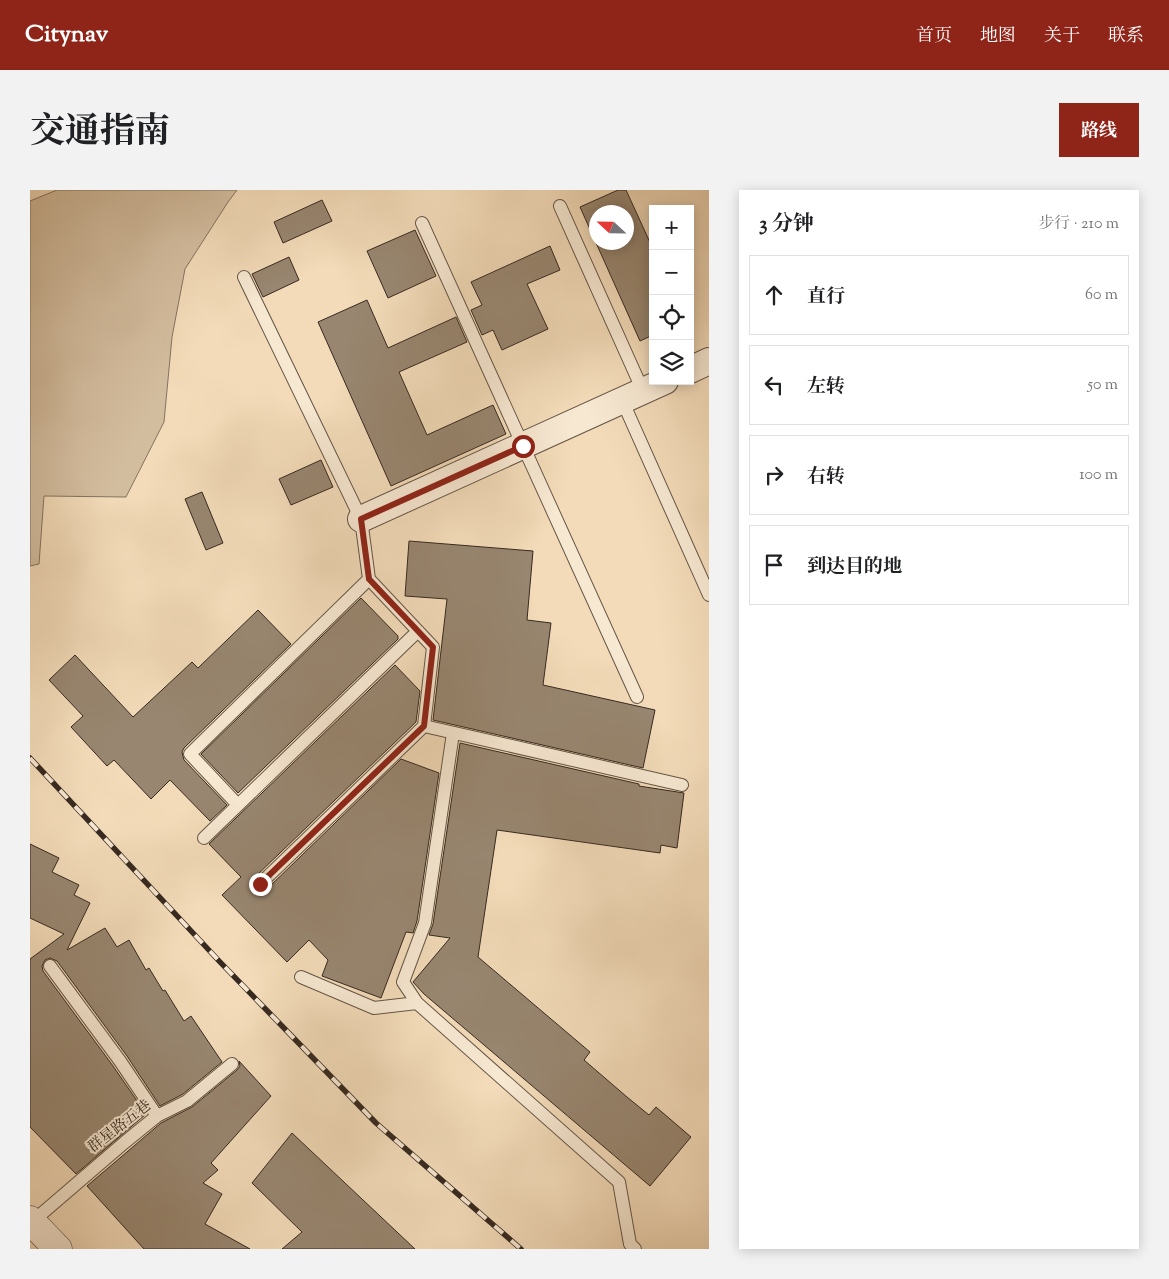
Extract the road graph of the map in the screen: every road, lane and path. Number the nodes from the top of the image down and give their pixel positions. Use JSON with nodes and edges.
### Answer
{"nodes":[{"id":1,"x":560,"y":206,"type":"dead end"},
{"id":2,"x":422,"y":223,"type":"dead end"},
{"id":3,"x":244,"y":277,"type":"dead end"},
{"id":4,"x":709,"y":361,"type":"edge"},
{"id":5,"x":694,"y":368,"type":"edge"},
{"id":6,"x":643,"y":391,"type":"edge"},
{"id":7,"x":523,"y":446,"type":"junction"},
{"id":8,"x":361,"y":519,"type":"junction"},
{"id":9,"x":369,"y":579,"type":"junction"},
{"id":10,"x":709,"y":595,"type":"edge"},
{"id":11,"x":418,"y":631,"type":"junction"},
{"id":12,"x":637,"y":696,"type":"dead end"},
{"id":13,"x":424,"y":726,"type":"junction"},
{"id":14,"x":452,"y":733,"type":"junction"},
{"id":15,"x":682,"y":785,"type":"dead end"},
{"id":16,"x":238,"y":805,"type":"junction"},
{"id":17,"x":204,"y":838,"type":"dead end"},
{"id":18,"x":260,"y":884,"type":"dead end"},
{"id":19,"x":50,"y":966,"type":"dead end"},
{"id":20,"x":300,"y":977,"type":"dead end"},
{"id":21,"x":417,"y":1003,"type":"junction"},
{"id":22,"x":232,"y":1064,"type":"dead end"},
{"id":23,"x":157,"y":1116,"type":"junction"},
{"id":24,"x":31,"y":1221,"type":"edge"},
{"id":25,"x":58,"y":1249,"type":"edge"},
{"id":26,"x":635,"y":1249,"type":"edge"}],
"edges":[{"from":1,"to":6,"type":"lane"},
{"from":2,"to":7,"type":"lane"},
{"from":3,"to":8,"type":"lane"},
{"from":4,"to":5,"type":"street"},
{"from":6,"to":7,"type":"street"},
{"from":6,"to":10,"type":"lane"},
{"from":7,"to":8,"type":"street"},
{"from":7,"to":12,"type":"lane"},
{"from":8,"to":9,"type":"lane"},
{"from":9,"to":11,"type":"lane"},
{"from":9,"to":16,"type":"lane"},
{"from":11,"to":13,"type":"lane"},
{"from":11,"to":16,"type":"lane"},
{"from":13,"to":14,"type":"lane"},
{"from":13,"to":18,"type":"lane"},
{"from":14,"to":15,"type":"lane"},
{"from":14,"to":21,"type":"lane"},
{"from":16,"to":17,"type":"lane"},
{"from":19,"to":23,"type":"lane"},
{"from":20,"to":21,"type":"lane"},
{"from":21,"to":26,"type":"lane"},
{"from":22,"to":23,"type":"lane","name":"群星路五巷"},
{"from":23,"to":24,"type":"lane","name":"群星路五巷"},
{"from":24,"to":25,"type":"main road"}]}
